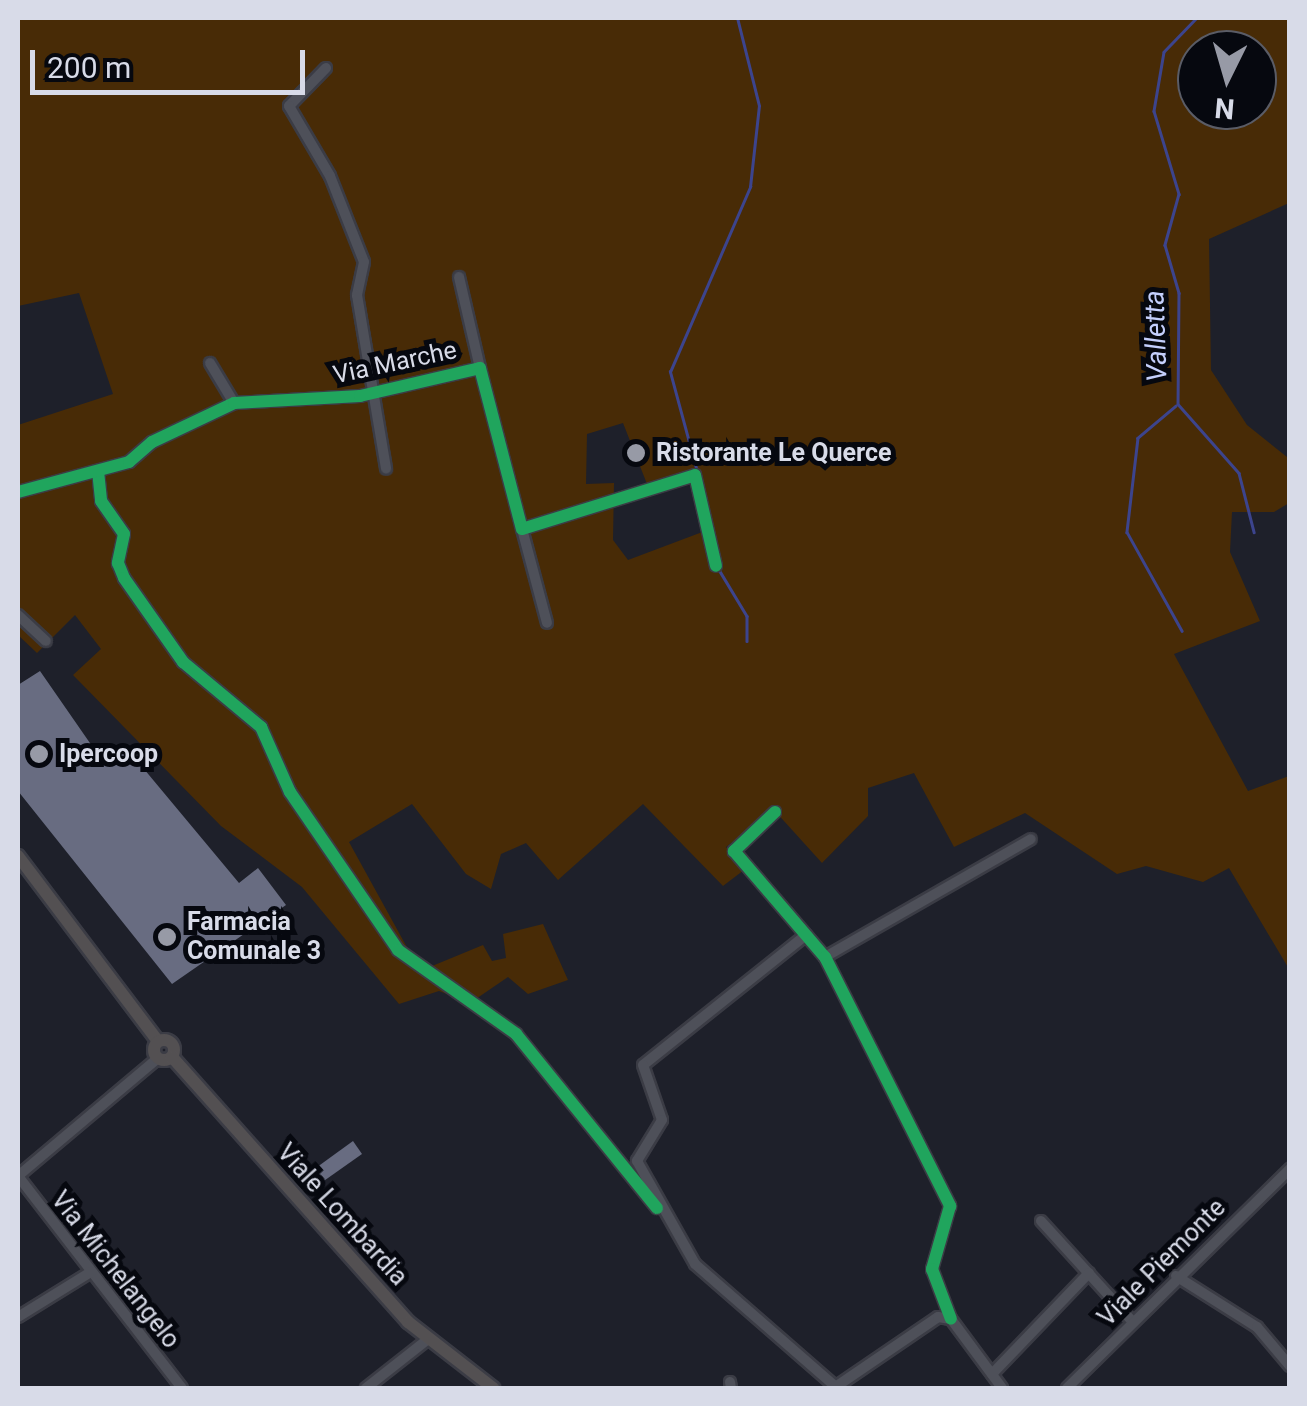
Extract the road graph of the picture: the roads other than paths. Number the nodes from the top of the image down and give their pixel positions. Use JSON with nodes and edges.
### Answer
{"nodes":[{"id":1,"x":326,"y":68,"type":"dead end"},
{"id":2,"x":459,"y":276,"type":"dead end"},
{"id":3,"x":210,"y":363,"type":"dead end"},
{"id":4,"x":480,"y":368,"type":"junction"},
{"id":5,"x":372,"y":392,"type":"junction"},
{"id":6,"x":234,"y":404,"type":"junction"},
{"id":7,"x":386,"y":468,"type":"dead end"},
{"id":8,"x":98,"y":471,"type":"junction"},
{"id":9,"x":18,"y":492,"type":"edge"},
{"id":10,"x":522,"y":529,"type":"junction"},
{"id":11,"x":716,"y":566,"type":"dead end"},
{"id":12,"x":18,"y":615,"type":"edge"},
{"id":13,"x":546,"y":623,"type":"dead end"},
{"id":14,"x":46,"y":641,"type":"dead end"},
{"id":15,"x":774,"y":812,"type":"dead end"},
{"id":16,"x":1030,"y":840,"type":"dead end"},
{"id":17,"x":18,"y":856,"type":"edge"},
{"id":18,"x":806,"y":935,"type":"junction"},
{"id":19,"x":826,"y":958,"type":"junction"},
{"id":20,"x":165,"y":1058,"type":"junction"},
{"id":21,"x":1290,"y":1169,"type":"edge"},
{"id":22,"x":18,"y":1176,"type":"edge"},
{"id":23,"x":657,"y":1208,"type":"junction"},
{"id":24,"x":1041,"y":1221,"type":"dead end"},
{"id":25,"x":91,"y":1272,"type":"junction"},
{"id":26,"x":1089,"y":1273,"type":"junction"},
{"id":27,"x":1176,"y":1276,"type":"junction"},
{"id":28,"x":18,"y":1317,"type":"edge"},
{"id":29,"x":951,"y":1319,"type":"junction"},
{"id":30,"x":1132,"y":1321,"type":"junction"},
{"id":31,"x":427,"y":1340,"type":"junction"},
{"id":32,"x":1290,"y":1366,"type":"edge"},
{"id":33,"x":992,"y":1374,"type":"junction"},
{"id":34,"x":182,"y":1388,"type":"edge"},
{"id":35,"x":366,"y":1388,"type":"edge"},
{"id":36,"x":493,"y":1388,"type":"edge"},
{"id":37,"x":836,"y":1388,"type":"edge"},
{"id":38,"x":1002,"y":1388,"type":"edge"},
{"id":39,"x":1067,"y":1388,"type":"edge"}],
"edges":[{"from":1,"to":5,"type":"street","name":"Via Marche"},
{"from":2,"to":4,"type":"street","name":"Via Marche"},
{"from":3,"to":6,"type":"street"},
{"from":4,"to":5,"type":"street","name":"Via Marche"},
{"from":4,"to":10,"type":"street","name":"Via Marche"},
{"from":5,"to":6,"type":"street","name":"Via Marche"},
{"from":5,"to":7,"type":"street","name":"Via Marche"},
{"from":6,"to":8,"type":"street","name":"Via Marche"},
{"from":8,"to":9,"type":"street","name":"Via Marche"},
{"from":8,"to":23,"type":"street"},
{"from":10,"to":11,"type":"street"},
{"from":10,"to":13,"type":"street","name":"Via Marche"},
{"from":12,"to":14,"type":"street"},
{"from":15,"to":18,"type":"street"},
{"from":16,"to":19,"type":"street"},
{"from":17,"to":20,"type":"main road","name":"Viale Lombardia"},
{"from":18,"to":19,"type":"street"},
{"from":18,"to":23,"type":"street"},
{"from":19,"to":29,"type":"street"},
{"from":20,"to":22,"type":"street"},
{"from":20,"to":31,"type":"main road","name":"Viale Lombardia"},
{"from":21,"to":27,"type":"street","name":"Viale Piemonte"},
{"from":22,"to":25,"type":"street","name":"Via Michelangelo"},
{"from":23,"to":37,"type":"street"},
{"from":24,"to":26,"type":"street"},
{"from":25,"to":28,"type":"street"},
{"from":25,"to":34,"type":"street","name":"Via Michelangelo"},
{"from":26,"to":30,"type":"street"},
{"from":26,"to":33,"type":"street"},
{"from":27,"to":30,"type":"street","name":"Viale Piemonte"},
{"from":27,"to":32,"type":"street"},
{"from":29,"to":33,"type":"street"},
{"from":29,"to":37,"type":"street"},
{"from":30,"to":39,"type":"street","name":"Viale Piemonte"},
{"from":31,"to":35,"type":"street"},
{"from":31,"to":36,"type":"main road","name":"Viale Lombardia"},
{"from":33,"to":38,"type":"street"}]}
